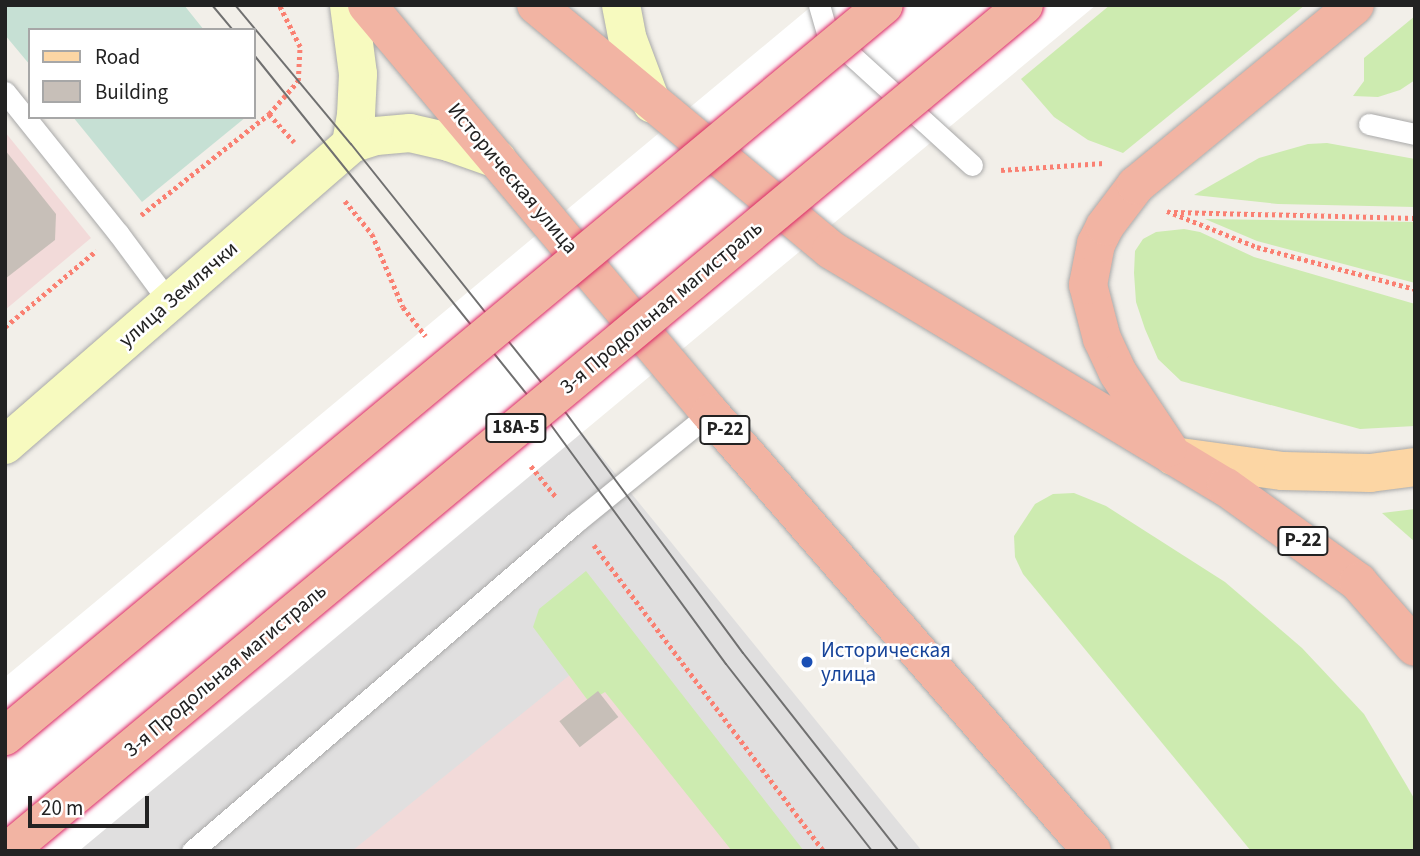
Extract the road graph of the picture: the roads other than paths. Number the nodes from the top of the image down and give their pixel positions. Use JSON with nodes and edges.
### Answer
{"nodes":[{"id":1,"x":349,"y":5,"type":"edge"},
{"id":2,"x":367,"y":5,"type":"edge"},
{"id":3,"x":536,"y":5,"type":"edge"},
{"id":4,"x":621,"y":5,"type":"edge"},
{"id":5,"x":819,"y":5,"type":"edge"},
{"id":6,"x":884,"y":5,"type":"edge"},
{"id":7,"x":1024,"y":5,"type":"edge"},
{"id":8,"x":1356,"y":5,"type":"edge"},
{"id":9,"x":5,"y":92,"type":"edge"},
{"id":10,"x":652,"y":104,"type":"junction"},
{"id":11,"x":1369,"y":124,"type":"dead end"},
{"id":12,"x":1415,"y":134,"type":"edge"},
{"id":13,"x":351,"y":144,"type":"junction"},
{"id":14,"x":497,"y":159,"type":"junction"},
{"id":15,"x":972,"y":165,"type":"road end"},
{"id":16,"x":169,"y":302,"type":"junction"},
{"id":17,"x":710,"y":413,"type":"junction"},
{"id":18,"x":5,"y":445,"type":"edge"},
{"id":19,"x":1173,"y":456,"type":"junction"},
{"id":20,"x":1415,"y":467,"type":"edge"},
{"id":21,"x":1415,"y":647,"type":"edge"},
{"id":22,"x":5,"y":736,"type":"edge"},
{"id":23,"x":8,"y":851,"type":"edge"},
{"id":24,"x":192,"y":851,"type":"edge"},
{"id":25,"x":1092,"y":851,"type":"edge"}],
"edges":[{"from":1,"to":13,"type":"main road"},
{"from":2,"to":14,"type":"highway","name":"Историческая улица","number":"Р-22"},
{"from":3,"to":10,"type":"highway","number":"Р-22"},
{"from":4,"to":10,"type":"main road"},
{"from":5,"to":15,"type":"lane"},
{"from":6,"to":22,"type":"highway","bridge":true},
{"from":7,"to":23,"type":"highway","name":"3-я Продольная магистраль","number":"18А-5","bridge":true},
{"from":8,"to":19,"type":"highway"},
{"from":9,"to":16,"type":"lane"},
{"from":10,"to":19,"type":"highway","number":"Р-22"},
{"from":11,"to":12,"type":"lane"},
{"from":13,"to":14,"type":"main road"},
{"from":13,"to":16,"type":"main road","name":"улица Землячки"},
{"from":14,"to":17,"type":"highway","name":"Историческая улица","number":"Р-22"},
{"from":16,"to":18,"type":"main road","name":"улица Землячки"},
{"from":17,"to":24,"type":"lane"},
{"from":17,"to":25,"type":"highway","name":"Историческая улица","number":"Р-22"},
{"from":19,"to":20,"type":"main road"},
{"from":19,"to":21,"type":"highway","number":"Р-22"}]}
